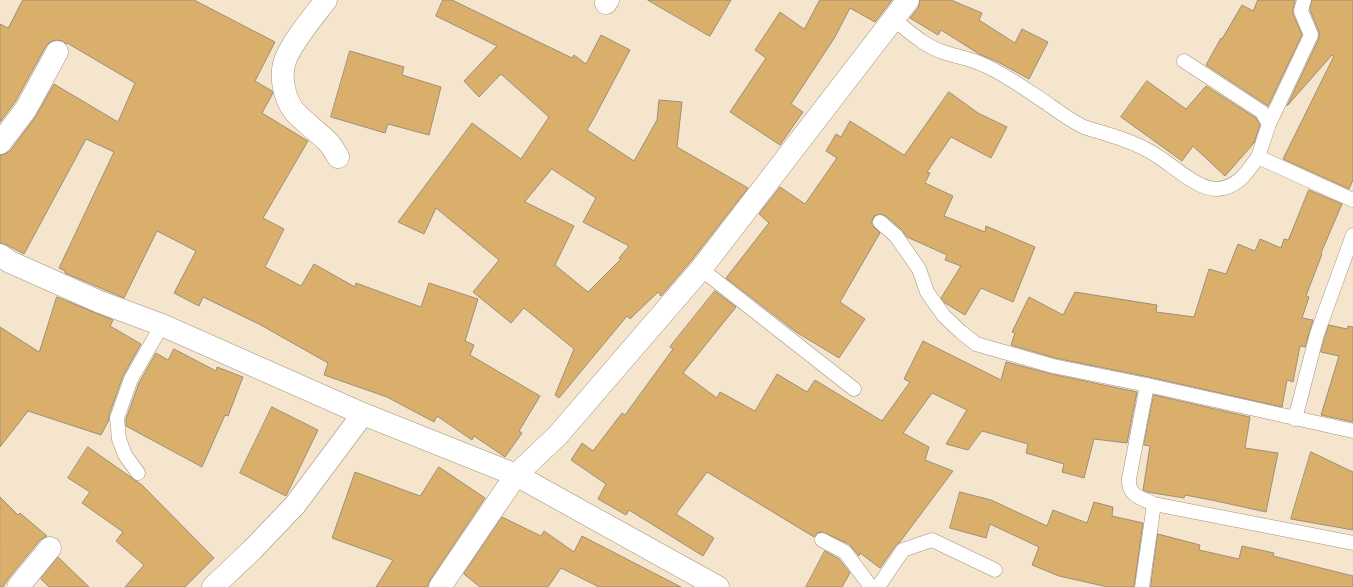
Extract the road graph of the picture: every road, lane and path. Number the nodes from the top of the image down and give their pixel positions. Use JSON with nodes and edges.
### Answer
{"nodes":[{"id":1,"x":326,"y":0,"type":"edge"},
{"id":2,"x":908,"y":0,"type":"edge"},
{"id":3,"x":1304,"y":0,"type":"edge"},
{"id":4,"x":893,"y":19,"type":"junction"},
{"id":5,"x":57,"y":52,"type":"dead end"},
{"id":6,"x":1184,"y":62,"type":"dead end"},
{"id":7,"x":1269,"y":124,"type":"junction"},
{"id":8,"x":0,"y":143,"type":"edge"},
{"id":9,"x":338,"y":157,"type":"dead end"},
{"id":10,"x":1258,"y":157,"type":"junction"},
{"id":11,"x":1353,"y":200,"type":"edge"},
{"id":12,"x":880,"y":222,"type":"dead end"},
{"id":13,"x":1353,"y":235,"type":"edge"},
{"id":14,"x":0,"y":255,"type":"edge"},
{"id":15,"x":1348,"y":262,"type":"edge"},
{"id":16,"x":701,"y":269,"type":"junction"},
{"id":17,"x":162,"y":325,"type":"junction"},
{"id":18,"x":1147,"y":385,"type":"junction"},
{"id":19,"x":854,"y":389,"type":"dead end"},
{"id":20,"x":363,"y":414,"type":"junction"},
{"id":21,"x":1295,"y":419,"type":"junction"},
{"id":22,"x":1353,"y":431,"type":"edge"},
{"id":23,"x":138,"y":473,"type":"dead end"},
{"id":24,"x":516,"y":475,"type":"junction"},
{"id":25,"x":1154,"y":504,"type":"junction"},
{"id":26,"x":822,"y":540,"type":"dead end"},
{"id":27,"x":1353,"y":543,"type":"edge"},
{"id":28,"x":50,"y":548,"type":"dead end"},
{"id":29,"x":995,"y":570,"type":"dead end"},
{"id":30,"x":18,"y":587,"type":"edge"},
{"id":31,"x":213,"y":587,"type":"edge"},
{"id":32,"x":440,"y":587,"type":"edge"},
{"id":33,"x":718,"y":587,"type":"edge"},
{"id":34,"x":872,"y":587,"type":"edge"},
{"id":35,"x":878,"y":587,"type":"edge"},
{"id":36,"x":1142,"y":587,"type":"edge"}],
"edges":[{"from":1,"to":9,"type":"street"},
{"from":2,"to":4,"type":"street"},
{"from":3,"to":7,"type":"lane"},
{"from":4,"to":10,"type":"lane"},
{"from":4,"to":16,"type":"street"},
{"from":5,"to":8,"type":"street"},
{"from":6,"to":7,"type":"lane"},
{"from":7,"to":10,"type":"lane"},
{"from":10,"to":11,"type":"lane"},
{"from":12,"to":18,"type":"lane"},
{"from":13,"to":15,"type":"lane"},
{"from":14,"to":17,"type":"street"},
{"from":15,"to":21,"type":"lane"},
{"from":16,"to":19,"type":"lane"},
{"from":16,"to":24,"type":"street"},
{"from":17,"to":20,"type":"street"},
{"from":17,"to":23,"type":"lane"},
{"from":18,"to":21,"type":"lane"},
{"from":18,"to":25,"type":"lane"},
{"from":20,"to":24,"type":"street"},
{"from":20,"to":31,"type":"street"},
{"from":21,"to":22,"type":"lane"},
{"from":24,"to":32,"type":"street"},
{"from":24,"to":33,"type":"street"},
{"from":25,"to":27,"type":"lane"},
{"from":25,"to":36,"type":"lane"},
{"from":26,"to":34,"type":"lane"},
{"from":28,"to":30,"type":"street"},
{"from":29,"to":35,"type":"lane"}]}
